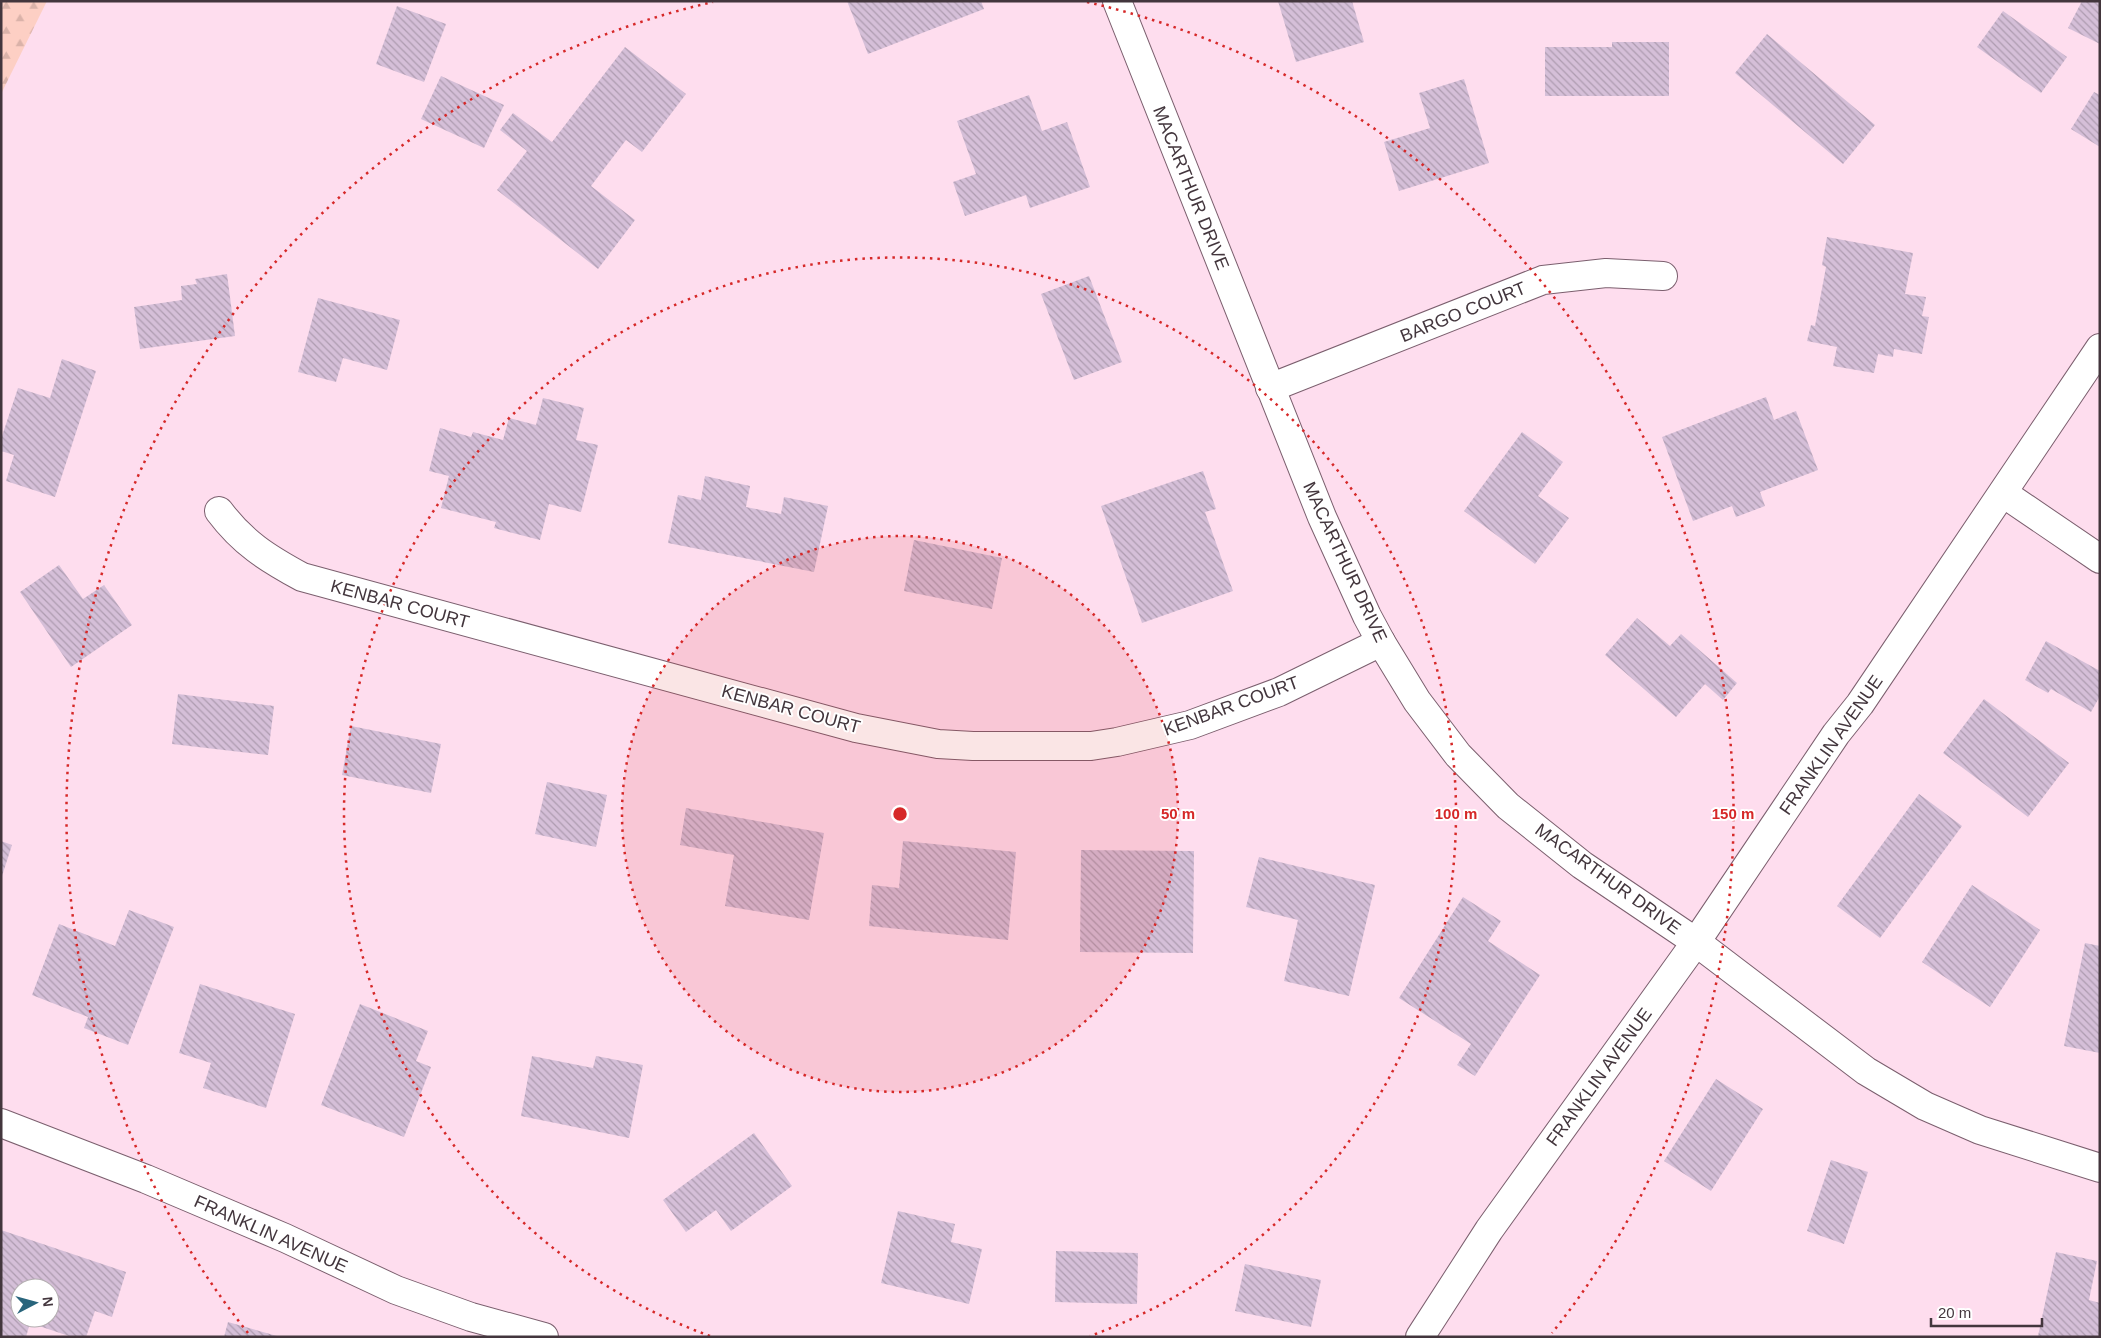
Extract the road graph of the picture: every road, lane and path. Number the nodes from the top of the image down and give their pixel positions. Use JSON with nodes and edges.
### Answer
{"nodes":[{"id":1,"x":1117,"y":1,"type":"edge"},
{"id":2,"x":1663,"y":276,"type":"dead end"},
{"id":3,"x":2100,"y":348,"type":"edge"},
{"id":4,"x":1270,"y":388,"type":"junction"},
{"id":5,"x":2003,"y":493,"type":"junction"},
{"id":6,"x":219,"y":511,"type":"dead end"},
{"id":7,"x":2100,"y":559,"type":"edge"},
{"id":8,"x":1381,"y":642,"type":"junction"},
{"id":9,"x":1696,"y":942,"type":"junction"},
{"id":10,"x":1,"y":1122,"type":"edge"},
{"id":11,"x":2100,"y":1168,"type":"edge"},
{"id":12,"x":468,"y":1327,"type":"edge"},
{"id":13,"x":544,"y":1337,"type":"edge"},
{"id":14,"x":1420,"y":1337,"type":"edge"}],
"edges":[{"from":1,"to":4,"type":"street","name":"MACARTHUR DRIVE"},
{"from":2,"to":4,"type":"street","name":"BARGO COURT"},
{"from":3,"to":5,"type":"street","name":"FRANKLIN AVENUE"},
{"from":4,"to":8,"type":"street","name":"MACARTHUR DRIVE"},
{"from":5,"to":7,"type":"street"},
{"from":5,"to":9,"type":"street","name":"FRANKLIN AVENUE"},
{"from":6,"to":8,"type":"street","name":"KENBAR COURT"},
{"from":8,"to":9,"type":"street","name":"MACARTHUR DRIVE"},
{"from":9,"to":11,"type":"street","name":"MACARTHUR DRIVE"},
{"from":9,"to":14,"type":"street","name":"FRANKLIN AVENUE"},
{"from":10,"to":12,"type":"street","name":"FRANKLIN AVENUE"},
{"from":12,"to":13,"type":"street","name":"FRANKLIN AVENUE"}]}
